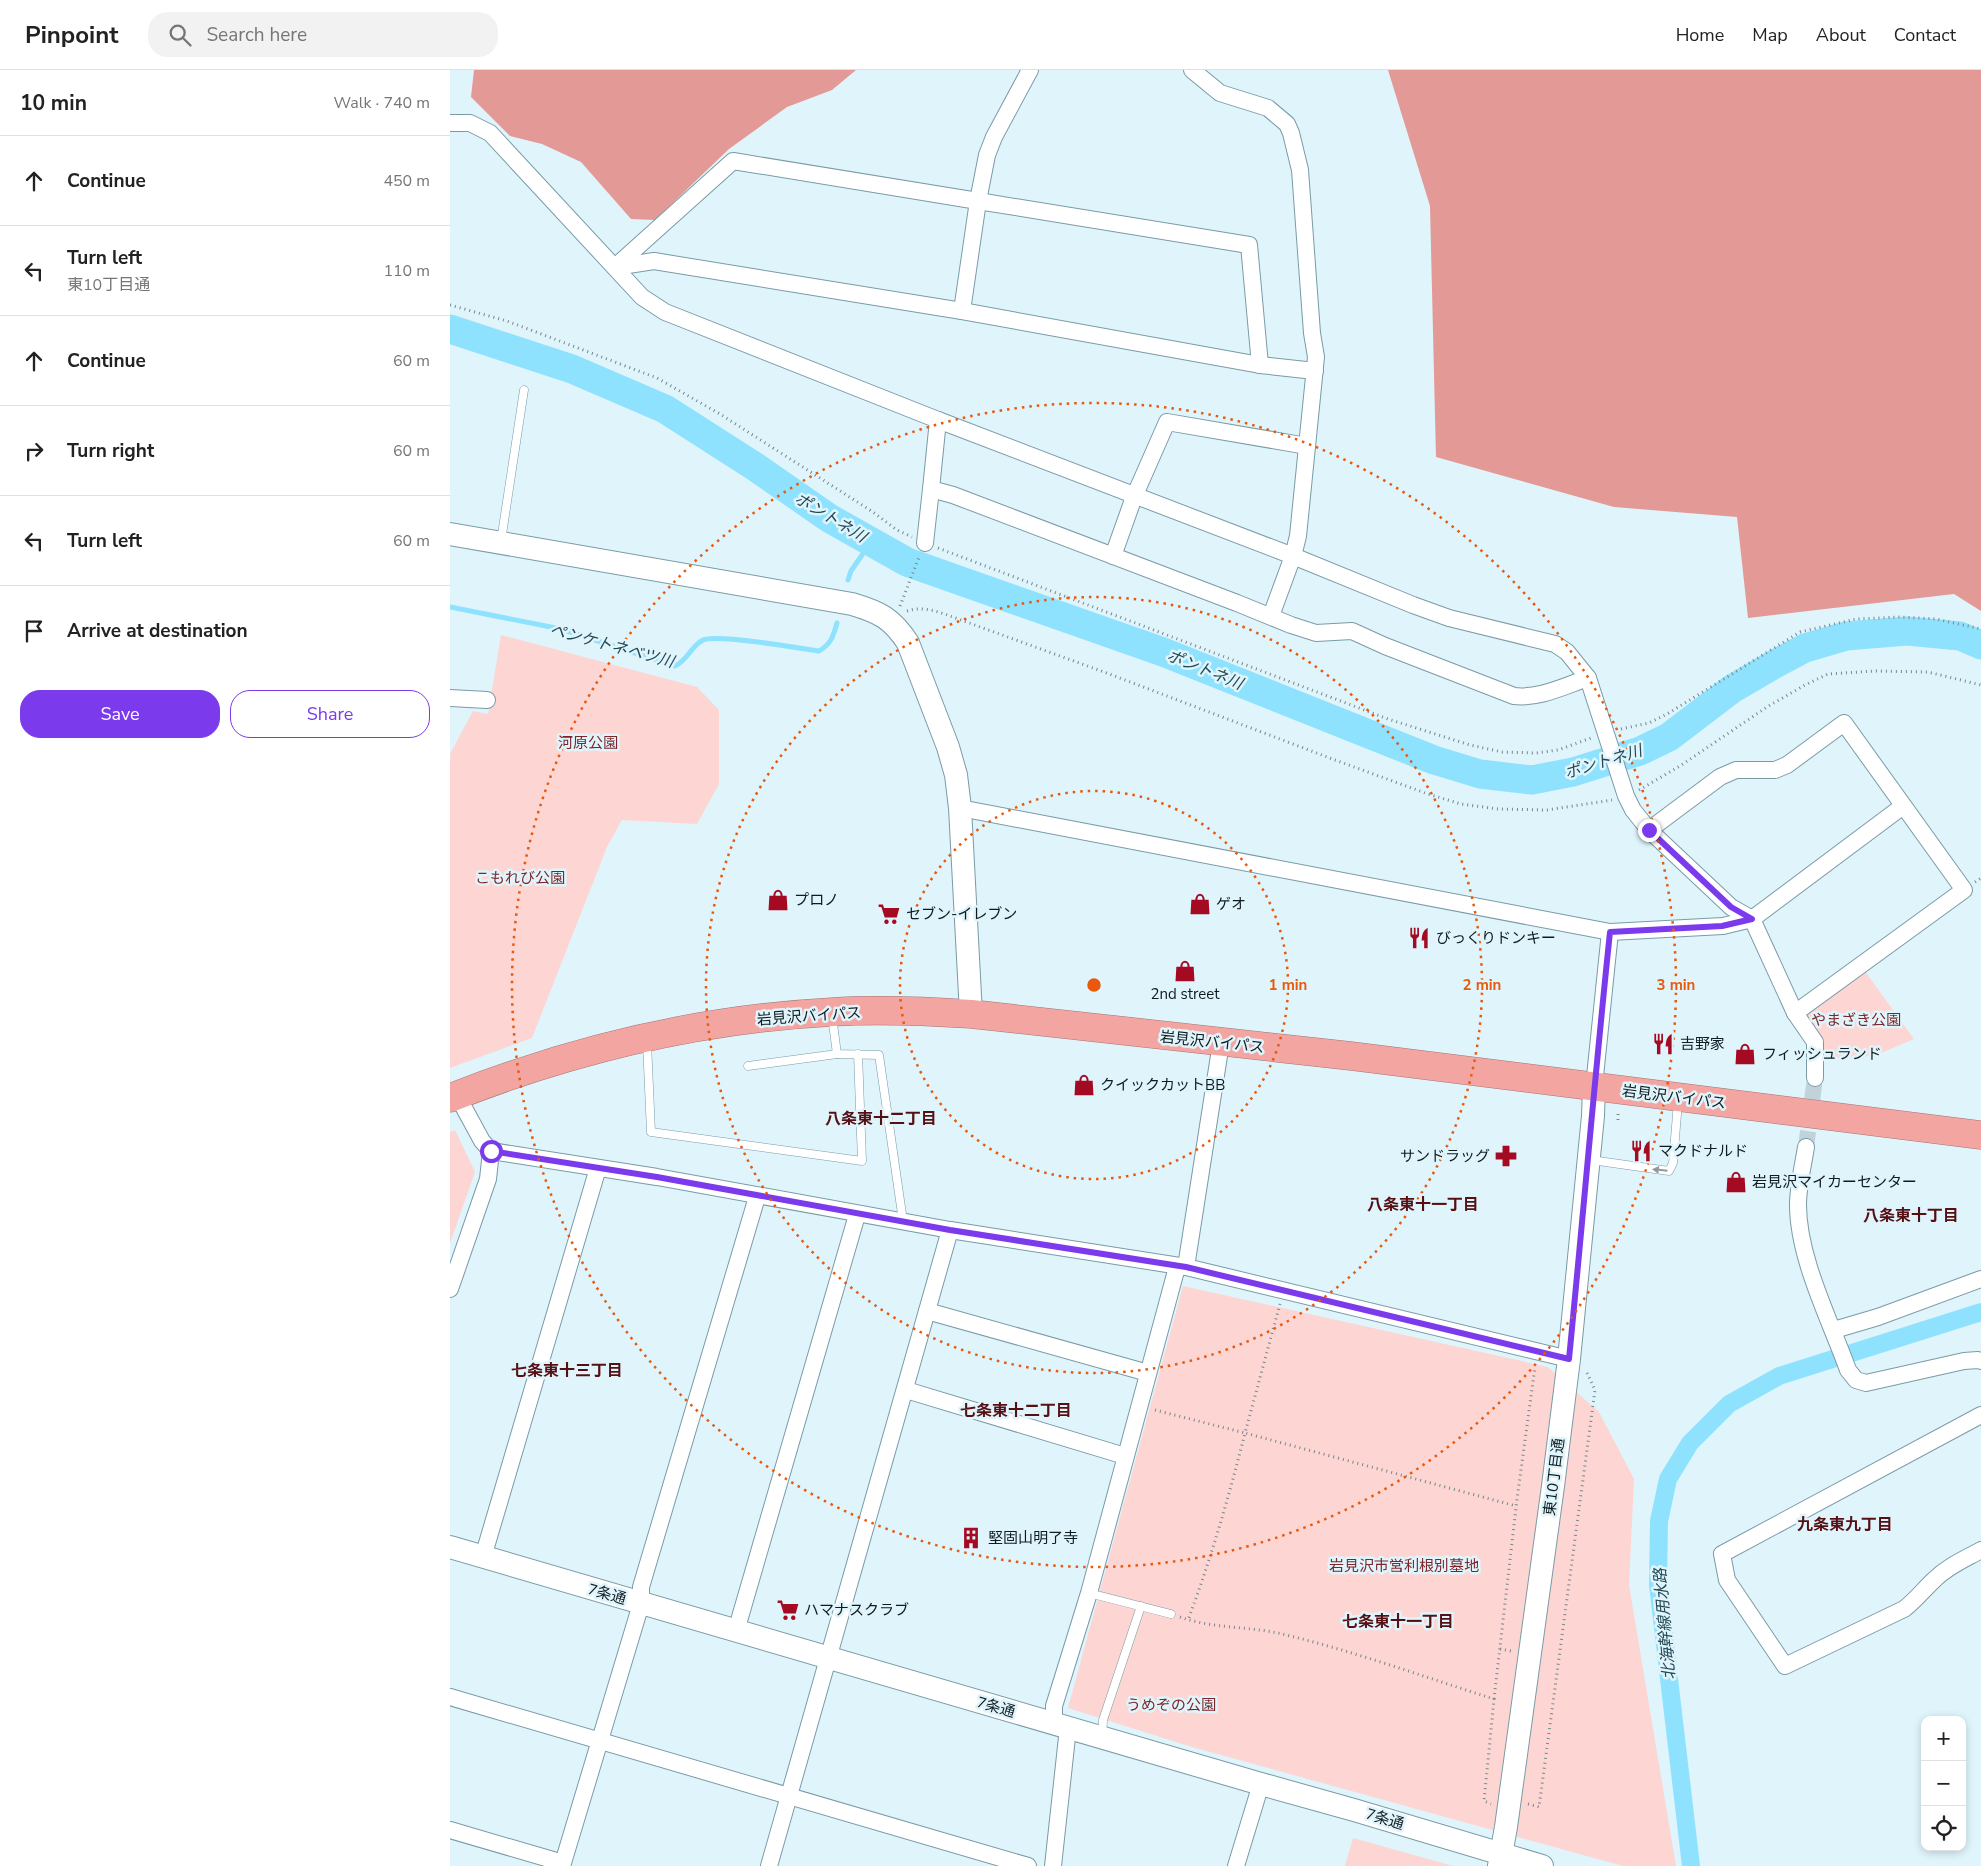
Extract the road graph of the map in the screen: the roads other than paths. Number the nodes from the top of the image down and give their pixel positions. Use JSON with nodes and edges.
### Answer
{"nodes":[{"id":1,"x":1030,"y":70,"type":"edge"},
{"id":2,"x":1192,"y":70,"type":"edge"},
{"id":3,"x":450,"y":123,"type":"edge"},
{"id":4,"x":978,"y":201,"type":"junction"},
{"id":5,"x":615,"y":267,"type":"junction"},
{"id":6,"x":962,"y":311,"type":"junction"},
{"id":7,"x":1260,"y":365,"type":"junction"},
{"id":8,"x":1315,"y":371,"type":"junction"},
{"id":9,"x":524,"y":390,"type":"dead end"},
{"id":10,"x":938,"y":420,"type":"junction"},
{"id":11,"x":1307,"y":446,"type":"junction"},
{"id":12,"x":931,"y":489,"type":"junction"},
{"id":13,"x":1134,"y":497,"type":"junction"},
{"id":14,"x":450,"y":534,"type":"edge"},
{"id":15,"x":500,"y":543,"type":"junction"},
{"id":16,"x":924,"y":546,"type":"road end"},
{"id":17,"x":1113,"y":556,"type":"junction"},
{"id":18,"x":1293,"y":556,"type":"junction"},
{"id":19,"x":1271,"y":616,"type":"junction"},
{"id":20,"x":1588,"y":678,"type":"junction"},
{"id":21,"x":450,"y":698,"type":"edge"},
{"id":22,"x":487,"y":700,"type":"dead end"},
{"id":23,"x":1903,"y":806,"type":"junction"},
{"id":24,"x":960,"y":808,"type":"junction"},
{"id":25,"x":1649,"y":830,"type":"junction"},
{"id":26,"x":1752,"y":919,"type":"junction"},
{"id":27,"x":1610,"y":932,"type":"junction"},
{"id":28,"x":832,"y":1012,"type":"junction"},
{"id":29,"x":1796,"y":1013,"type":"junction"},
{"id":30,"x":971,"y":1014,"type":"junction"},
{"id":31,"x":647,"y":1038,"type":"junction"},
{"id":32,"x":1221,"y":1043,"type":"junction"},
{"id":33,"x":837,"y":1054,"type":"junction"},
{"id":34,"x":858,"y":1054,"type":"junction"},
{"id":35,"x":748,"y":1066,"type":"dead end"},
{"id":36,"x":1815,"y":1078,"type":"tunnel mouth"},
{"id":37,"x":1594,"y":1086,"type":"junction"},
{"id":38,"x":454,"y":1096,"type":"edge"},
{"id":39,"x":1678,"y":1098,"type":"junction"},
{"id":40,"x":1981,"y":1135,"type":"edge"},
{"id":41,"x":1806,"y":1147,"type":"tunnel mouth"},
{"id":42,"x":491,"y":1151,"type":"junction"},
{"id":43,"x":1588,"y":1160,"type":"junction"},
{"id":44,"x":598,"y":1168,"type":"junction"},
{"id":45,"x":757,"y":1197,"type":"junction"},
{"id":46,"x":857,"y":1214,"type":"junction"},
{"id":47,"x":903,"y":1222,"type":"junction"},
{"id":48,"x":950,"y":1230,"type":"junction"},
{"id":49,"x":1181,"y":1267,"type":"junction"},
{"id":50,"x":1981,"y":1279,"type":"edge"},
{"id":51,"x":450,"y":1289,"type":"edge"},
{"id":52,"x":927,"y":1311,"type":"junction"},
{"id":53,"x":1836,"y":1336,"type":"junction"},
{"id":54,"x":1569,"y":1359,"type":"junction"},
{"id":55,"x":1981,"y":1361,"type":"edge"},
{"id":56,"x":1148,"y":1373,"type":"junction"},
{"id":57,"x":906,"y":1390,"type":"junction"},
{"id":58,"x":1981,"y":1415,"type":"edge"},
{"id":59,"x":1125,"y":1456,"type":"junction"},
{"id":60,"x":450,"y":1547,"type":"edge"},
{"id":61,"x":1981,"y":1550,"type":"edge"},
{"id":62,"x":483,"y":1557,"type":"junction"},
{"id":63,"x":1089,"y":1593,"type":"junction"},
{"id":64,"x":641,"y":1604,"type":"junction"},
{"id":65,"x":1141,"y":1606,"type":"junction"},
{"id":66,"x":1171,"y":1614,"type":"road end"},
{"id":67,"x":736,"y":1631,"type":"junction"},
{"id":68,"x":829,"y":1658,"type":"junction"},
{"id":69,"x":450,"y":1697,"type":"edge"},
{"id":70,"x":1061,"y":1726,"type":"junction"},
{"id":71,"x":1102,"y":1738,"type":"junction"},
{"id":72,"x":600,"y":1740,"type":"junction"},
{"id":73,"x":1261,"y":1784,"type":"junction"},
{"id":74,"x":789,"y":1797,"type":"junction"},
{"id":75,"x":450,"y":1830,"type":"edge"},
{"id":76,"x":1501,"y":1860,"type":"edge"},
{"id":77,"x":566,"y":1865,"type":"edge"},
{"id":78,"x":769,"y":1866,"type":"edge"},
{"id":79,"x":1028,"y":1866,"type":"edge"},
{"id":80,"x":1053,"y":1866,"type":"edge"},
{"id":81,"x":1236,"y":1866,"type":"edge"},
{"id":82,"x":1542,"y":1866,"type":"edge"}],
"edges":[{"from":1,"to":4,"type":"street"},
{"from":2,"to":8,"type":"street"},
{"from":3,"to":5,"type":"street"},
{"from":4,"to":5,"type":"street"},
{"from":4,"to":6,"type":"street"},
{"from":4,"to":7,"type":"street"},
{"from":5,"to":6,"type":"street"},
{"from":5,"to":10,"type":"street"},
{"from":6,"to":7,"type":"street"},
{"from":7,"to":8,"type":"street"},
{"from":8,"to":11,"type":"street"},
{"from":9,"to":15,"type":"lane"},
{"from":10,"to":12,"type":"street"},
{"from":10,"to":13,"type":"street"},
{"from":11,"to":13,"type":"street"},
{"from":11,"to":18,"type":"street"},
{"from":12,"to":16,"type":"street"},
{"from":12,"to":17,"type":"street"},
{"from":13,"to":17,"type":"street"},
{"from":13,"to":18,"type":"street"},
{"from":14,"to":15,"type":"street"},
{"from":15,"to":24,"type":"street"},
{"from":17,"to":19,"type":"street"},
{"from":18,"to":19,"type":"street"},
{"from":18,"to":20,"type":"street"},
{"from":19,"to":20,"type":"street"},
{"from":20,"to":25,"type":"street"},
{"from":21,"to":22,"type":"street"},
{"from":23,"to":25,"type":"street"},
{"from":23,"to":26,"type":"street"},
{"from":23,"to":29,"type":"street"},
{"from":24,"to":27,"type":"street"},
{"from":24,"to":30,"type":"street"},
{"from":25,"to":26,"type":"street"},
{"from":26,"to":27,"type":"street"},
{"from":26,"to":29,"type":"street"},
{"from":27,"to":37,"type":"street"},
{"from":28,"to":30,"type":"highway","name":"岩見沢バイパス"},
{"from":28,"to":31,"type":"highway","name":"岩見沢バイパス"},
{"from":28,"to":33,"type":"lane"},
{"from":29,"to":36,"type":"street"},
{"from":30,"to":32,"type":"highway","name":"岩見沢バイパス"},
{"from":31,"to":34,"type":"lane"},
{"from":31,"to":38,"type":"highway","name":"岩見沢バイパス"},
{"from":32,"to":37,"type":"highway","name":"岩見沢バイパス"},
{"from":32,"to":49,"type":"street"},
{"from":33,"to":34,"type":"lane"},
{"from":33,"to":35,"type":"lane"},
{"from":34,"to":47,"type":"lane"},
{"from":37,"to":39,"type":"highway","name":"岩見沢バイパス"},
{"from":37,"to":43,"type":"street","name":"東10丁目通"},
{"from":38,"to":42,"type":"street"},
{"from":39,"to":40,"type":"highway","name":"岩見沢バイパス"},
{"from":39,"to":43,"type":"lane","one_way":true},
{"from":41,"to":53,"type":"street"},
{"from":42,"to":44,"type":"street"},
{"from":42,"to":51,"type":"street"},
{"from":43,"to":54,"type":"street","name":"東10丁目通"},
{"from":44,"to":45,"type":"street"},
{"from":44,"to":62,"type":"street"},
{"from":45,"to":46,"type":"street"},
{"from":45,"to":64,"type":"street"},
{"from":46,"to":47,"type":"street"},
{"from":46,"to":67,"type":"street"},
{"from":47,"to":48,"type":"street"},
{"from":48,"to":49,"type":"street"},
{"from":48,"to":52,"type":"street"},
{"from":49,"to":54,"type":"street"},
{"from":49,"to":56,"type":"street"},
{"from":50,"to":53,"type":"street"},
{"from":52,"to":56,"type":"street"},
{"from":52,"to":57,"type":"street"},
{"from":53,"to":55,"type":"street"},
{"from":54,"to":76,"type":"street","name":"東10丁目通"},
{"from":56,"to":59,"type":"street"},
{"from":57,"to":59,"type":"street"},
{"from":57,"to":68,"type":"street"},
{"from":58,"to":61,"type":"street"},
{"from":59,"to":63,"type":"street"},
{"from":60,"to":62,"type":"street","name":"7条通"},
{"from":62,"to":64,"type":"street","name":"7条通"},
{"from":63,"to":65,"type":"lane"},
{"from":63,"to":70,"type":"street"},
{"from":64,"to":67,"type":"street","name":"7条通"},
{"from":64,"to":72,"type":"street"},
{"from":65,"to":66,"type":"lane"},
{"from":65,"to":71,"type":"lane"},
{"from":67,"to":68,"type":"street","name":"7条通"},
{"from":68,"to":70,"type":"street","name":"7条通"},
{"from":68,"to":74,"type":"street"},
{"from":69,"to":72,"type":"street"},
{"from":70,"to":71,"type":"street","name":"7条通"},
{"from":70,"to":80,"type":"street"},
{"from":71,"to":73,"type":"street","name":"7条通"},
{"from":72,"to":74,"type":"street"},
{"from":72,"to":77,"type":"street"},
{"from":73,"to":76,"type":"street","name":"7条通"},
{"from":73,"to":81,"type":"street"},
{"from":74,"to":78,"type":"street"},
{"from":74,"to":79,"type":"street"},
{"from":75,"to":77,"type":"street"},
{"from":76,"to":82,"type":"street","name":"7条通"}]}
